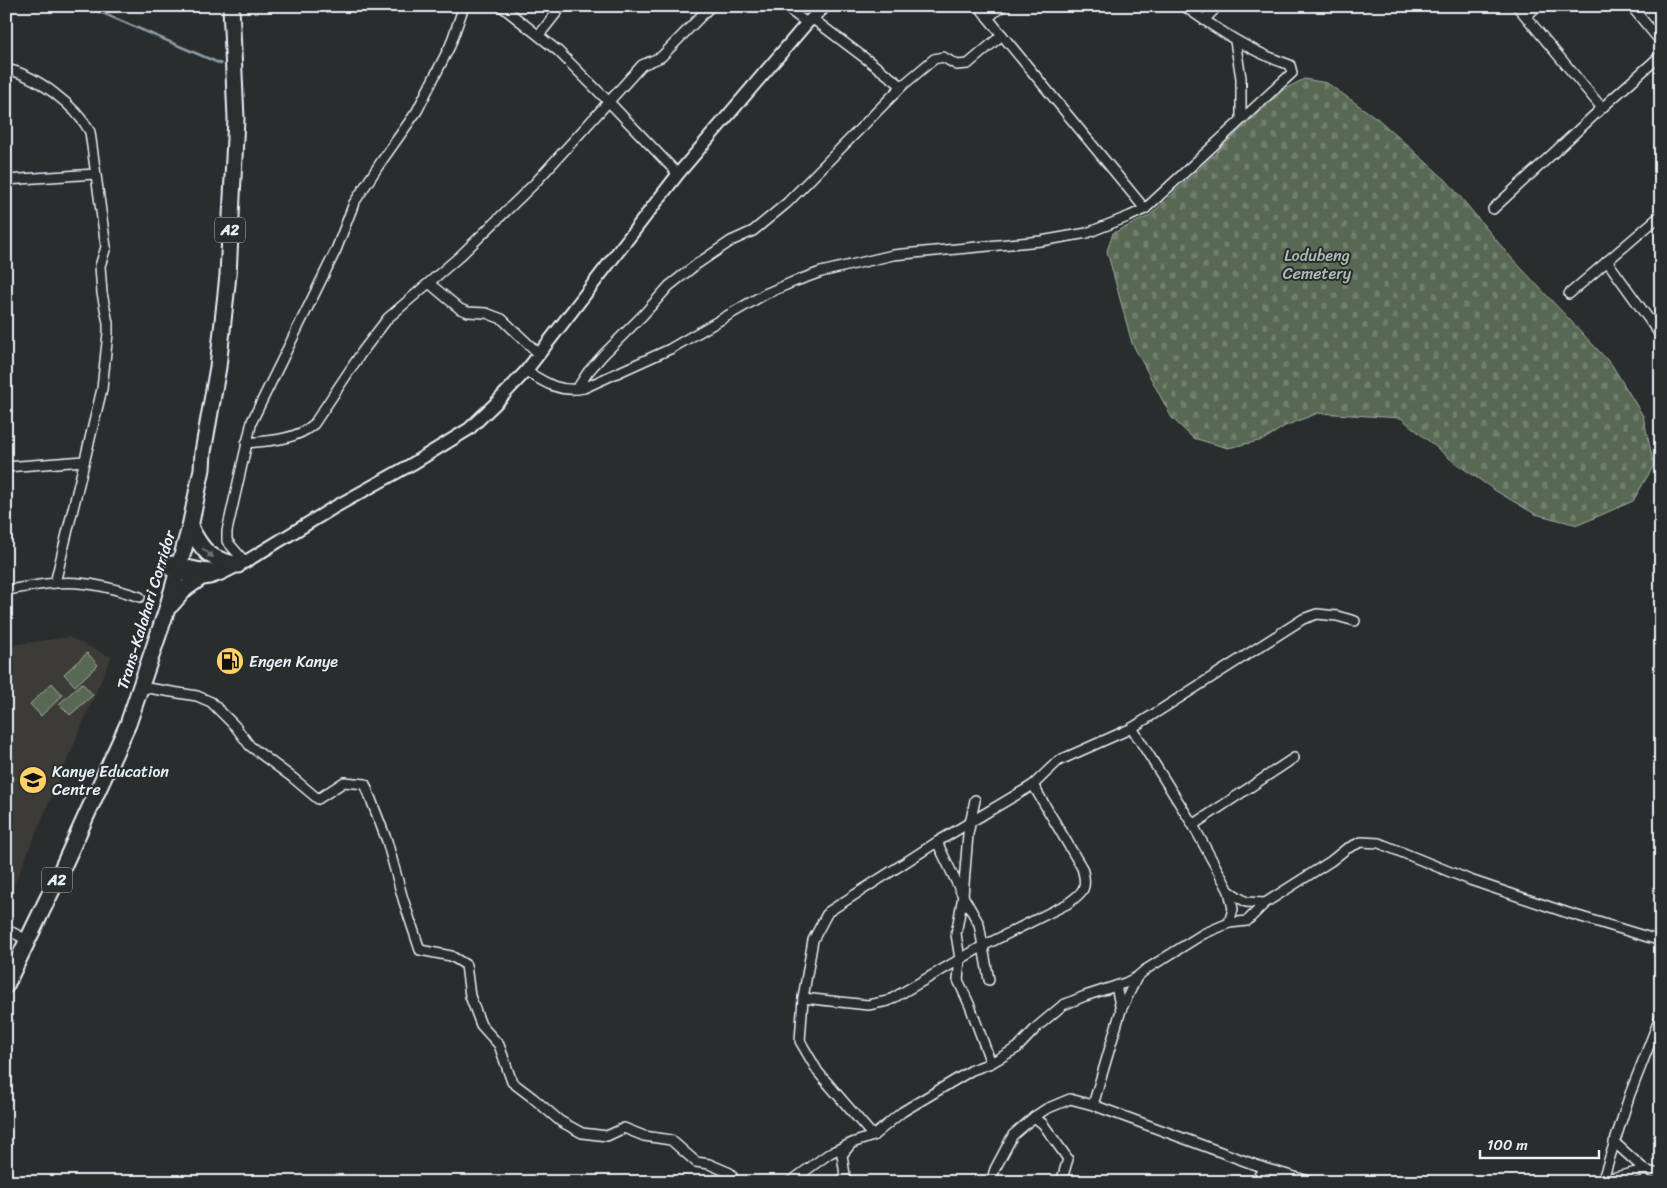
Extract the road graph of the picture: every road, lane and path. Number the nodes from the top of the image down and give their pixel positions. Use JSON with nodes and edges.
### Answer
{"nodes":[{"id":1,"x":231,"y":6,"type":"edge"},
{"id":2,"x":464,"y":6,"type":"edge"},
{"id":3,"x":501,"y":6,"type":"edge"},
{"id":4,"x":562,"y":6,"type":"edge"},
{"id":5,"x":711,"y":6,"type":"edge"},
{"id":6,"x":784,"y":6,"type":"edge"},
{"id":7,"x":825,"y":6,"type":"edge"},
{"id":8,"x":979,"y":6,"type":"edge"},
{"id":9,"x":1002,"y":6,"type":"edge"},
{"id":10,"x":1184,"y":6,"type":"edge"},
{"id":11,"x":1218,"y":6,"type":"edge"},
{"id":12,"x":1517,"y":6,"type":"edge"},
{"id":13,"x":1538,"y":6,"type":"edge"},
{"id":14,"x":1631,"y":6,"type":"edge"},
{"id":15,"x":1526,"y":16,"type":"junction"},
{"id":16,"x":988,"y":18,"type":"junction"},
{"id":17,"x":1204,"y":20,"type":"junction"},
{"id":18,"x":810,"y":21,"type":"junction"},
{"id":19,"x":538,"y":35,"type":"junction"},
{"id":20,"x":1002,"y":35,"type":"junction"},
{"id":21,"x":1235,"y":41,"type":"junction"},
{"id":22,"x":1661,"y":42,"type":"edge"},
{"id":23,"x":1659,"y":60,"type":"edge"},
{"id":24,"x":6,"y":69,"type":"edge"},
{"id":25,"x":902,"y":86,"type":"junction"},
{"id":26,"x":609,"y":102,"type":"junction"},
{"id":27,"x":1602,"y":108,"type":"junction"},
{"id":28,"x":1241,"y":119,"type":"junction"},
{"id":29,"x":95,"y":174,"type":"junction"},
{"id":30,"x":678,"y":174,"type":"junction"},
{"id":31,"x":6,"y":180,"type":"edge"},
{"id":32,"x":1145,"y":209,"type":"junction"},
{"id":33,"x":1493,"y":210,"type":"dead end"},
{"id":34,"x":1661,"y":215,"type":"edge"},
{"id":35,"x":1607,"y":261,"type":"junction"},
{"id":36,"x":430,"y":283,"type":"junction"},
{"id":37,"x":1569,"y":294,"type":"dead end"},
{"id":38,"x":1661,"y":336,"type":"edge"},
{"id":39,"x":539,"y":354,"type":"junction"},
{"id":40,"x":526,"y":371,"type":"junction"},
{"id":41,"x":577,"y":389,"type":"junction"},
{"id":42,"x":246,"y":443,"type":"junction"},
{"id":43,"x":203,"y":452,"type":"junction"},
{"id":44,"x":84,"y":461,"type":"junction"},
{"id":45,"x":6,"y":468,"type":"edge"},
{"id":46,"x":190,"y":527,"type":"junction"},
{"id":47,"x":238,"y":565,"type":"junction"},
{"id":48,"x":175,"y":567,"type":"junction"},
{"id":49,"x":199,"y":579,"type":"junction"},
{"id":50,"x":55,"y":583,"type":"junction"},
{"id":51,"x":6,"y":590,"type":"edge"},
{"id":52,"x":140,"y":596,"type":"dead end"},
{"id":53,"x":167,"y":609,"type":"junction"},
{"id":54,"x":1355,"y":621,"type":"dead end"},
{"id":55,"x":141,"y":687,"type":"junction"},
{"id":56,"x":1132,"y":728,"type":"junction"},
{"id":57,"x":1294,"y":758,"type":"dead end"},
{"id":58,"x":105,"y":774,"type":"junction"},
{"id":59,"x":1032,"y":785,"type":"junction"},
{"id":60,"x":975,"y":800,"type":"dead end"},
{"id":61,"x":971,"y":822,"type":"junction"},
{"id":62,"x":1193,"y":825,"type":"junction"},
{"id":63,"x":937,"y":842,"type":"junction"},
{"id":64,"x":1229,"y":891,"type":"junction"},
{"id":65,"x":963,"y":896,"type":"junction"},
{"id":66,"x":1265,"y":903,"type":"junction"},
{"id":67,"x":1229,"y":923,"type":"junction"},
{"id":68,"x":6,"y":929,"type":"edge"},
{"id":69,"x":27,"y":940,"type":"junction"},
{"id":70,"x":1661,"y":942,"type":"edge"},
{"id":71,"x":983,"y":946,"type":"junction"},
{"id":72,"x":960,"y":960,"type":"junction"},
{"id":73,"x":1137,"y":978,"type":"junction"},
{"id":74,"x":989,"y":980,"type":"dead end"},
{"id":75,"x":6,"y":984,"type":"edge"},
{"id":76,"x":1116,"y":986,"type":"junction"},
{"id":77,"x":804,"y":998,"type":"junction"},
{"id":78,"x":1122,"y":1010,"type":"junction"},
{"id":79,"x":1661,"y":1015,"type":"edge"},
{"id":80,"x":991,"y":1063,"type":"junction"},
{"id":81,"x":1093,"y":1105,"type":"junction"},
{"id":82,"x":1034,"y":1117,"type":"junction"},
{"id":83,"x":873,"y":1136,"type":"junction"},
{"id":84,"x":1614,"y":1142,"type":"junction"},
{"id":85,"x":852,"y":1143,"type":"junction"},
{"id":86,"x":830,"y":1153,"type":"junction"},
{"id":87,"x":842,"y":1155,"type":"junction"},
{"id":88,"x":1264,"y":1168,"type":"junction"},
{"id":89,"x":1645,"y":1170,"type":"junction"},
{"id":90,"x":1661,"y":1175,"type":"edge"},
{"id":91,"x":1603,"y":1181,"type":"edge"},
{"id":92,"x":736,"y":1182,"type":"edge"},
{"id":93,"x":790,"y":1182,"type":"edge"},
{"id":94,"x":846,"y":1182,"type":"edge"},
{"id":95,"x":991,"y":1182,"type":"edge"},
{"id":96,"x":1061,"y":1182,"type":"edge"},
{"id":97,"x":1255,"y":1182,"type":"edge"},
{"id":98,"x":1312,"y":1182,"type":"edge"}],
"edges":[{"from":1,"to":43,"type":"highway","name":"Trans-Kalahari Corridor","number":"A2"},
{"from":2,"to":42,"type":"street"},
{"from":3,"to":19,"type":"street"},
{"from":4,"to":19,"type":"street"},
{"from":5,"to":26,"type":"street"},
{"from":6,"to":18,"type":"street"},
{"from":7,"to":18,"type":"street"},
{"from":8,"to":16,"type":"street"},
{"from":9,"to":16,"type":"street"},
{"from":10,"to":17,"type":"street"},
{"from":11,"to":17,"type":"street"},
{"from":12,"to":15,"type":"street"},
{"from":13,"to":15,"type":"street"},
{"from":14,"to":22,"type":"street"},
{"from":15,"to":27,"type":"street"},
{"from":16,"to":20,"type":"street"},
{"from":17,"to":21,"type":"street"},
{"from":18,"to":25,"type":"street"},
{"from":18,"to":30,"type":"street"},
{"from":19,"to":26,"type":"street"},
{"from":20,"to":25,"type":"street"},
{"from":20,"to":32,"type":"street"},
{"from":21,"to":28,"type":"street"},
{"from":21,"to":28,"type":"street"},
{"from":23,"to":27,"type":"street"},
{"from":24,"to":29,"type":"street"},
{"from":25,"to":41,"type":"street"},
{"from":26,"to":30,"type":"street"},
{"from":26,"to":36,"type":"street"},
{"from":27,"to":33,"type":"street"},
{"from":28,"to":32,"type":"street"},
{"from":29,"to":31,"type":"street"},
{"from":29,"to":44,"type":"street"},
{"from":30,"to":39,"type":"street"},
{"from":32,"to":41,"type":"street"},
{"from":34,"to":35,"type":"street"},
{"from":35,"to":37,"type":"street"},
{"from":35,"to":38,"type":"street"},
{"from":36,"to":39,"type":"street"},
{"from":36,"to":42,"type":"street"},
{"from":39,"to":40,"type":"street"},
{"from":40,"to":41,"type":"street"},
{"from":40,"to":47,"type":"street"},
{"from":42,"to":47,"type":"street"},
{"from":43,"to":46,"type":"highway","name":"Trans-Kalahari Corridor","number":"A2"},
{"from":43,"to":48,"type":"highway","name":"Trans-Kalahari Corridor","number":"A2"},
{"from":44,"to":45,"type":"street"},
{"from":44,"to":50,"type":"street"},
{"from":46,"to":47,"type":"highway","one_way":true},
{"from":46,"to":48,"type":"highway","name":"Trans-Kalahari Corridor","number":"A2"},
{"from":47,"to":48,"type":"street"},
{"from":47,"to":49,"type":"street"},
{"from":48,"to":49,"type":"street"},
{"from":48,"to":53,"type":"highway","name":"Trans-Kalahari Corridor","number":"A2"},
{"from":48,"to":58,"type":"highway","name":"Trans-Kalahari Corridor","number":"A2"},
{"from":49,"to":53,"type":"highway"},
{"from":50,"to":51,"type":"street"},
{"from":50,"to":52,"type":"street"},
{"from":53,"to":55,"type":"highway","name":"Trans-Kalahari Corridor","number":"A2"},
{"from":54,"to":56,"type":"street"},
{"from":55,"to":58,"type":"highway","name":"Trans-Kalahari Corridor","number":"A2"},
{"from":55,"to":92,"type":"street"},
{"from":56,"to":59,"type":"street"},
{"from":56,"to":62,"type":"street"},
{"from":57,"to":62,"type":"street"},
{"from":58,"to":69,"type":"highway","name":"Trans-Kalahari Corridor","number":"A2"},
{"from":59,"to":61,"type":"street"},
{"from":59,"to":71,"type":"street"},
{"from":60,"to":61,"type":"street"},
{"from":61,"to":63,"type":"street"},
{"from":61,"to":65,"type":"street"},
{"from":62,"to":64,"type":"street"},
{"from":63,"to":65,"type":"street"},
{"from":63,"to":77,"type":"street"},
{"from":64,"to":66,"type":"street"},
{"from":64,"to":67,"type":"street"},
{"from":65,"to":71,"type":"street"},
{"from":65,"to":72,"type":"street"},
{"from":66,"to":67,"type":"street"},
{"from":66,"to":70,"type":"street"},
{"from":67,"to":73,"type":"street"},
{"from":68,"to":69,"type":"street"},
{"from":69,"to":75,"type":"highway","name":"Trans-Kalahari Corridor","number":"A2"},
{"from":71,"to":72,"type":"street"},
{"from":71,"to":74,"type":"street"},
{"from":72,"to":77,"type":"street"},
{"from":72,"to":80,"type":"street"},
{"from":73,"to":76,"type":"street"},
{"from":73,"to":78,"type":"street"},
{"from":76,"to":78,"type":"street"},
{"from":76,"to":80,"type":"street"},
{"from":77,"to":83,"type":"street"},
{"from":78,"to":81,"type":"street"},
{"from":79,"to":84,"type":"street"},
{"from":80,"to":83,"type":"street"},
{"from":81,"to":82,"type":"street"},
{"from":81,"to":88,"type":"street"},
{"from":82,"to":95,"type":"street"},
{"from":82,"to":96,"type":"street"},
{"from":83,"to":85,"type":"street"},
{"from":84,"to":89,"type":"street"},
{"from":84,"to":91,"type":"street"},
{"from":85,"to":86,"type":"street"},
{"from":85,"to":87,"type":"street"},
{"from":86,"to":87,"type":"street"},
{"from":86,"to":93,"type":"street"},
{"from":87,"to":94,"type":"street"},
{"from":88,"to":97,"type":"street"},
{"from":88,"to":98,"type":"street"},
{"from":89,"to":90,"type":"street"},
{"from":89,"to":91,"type":"street"}]}
